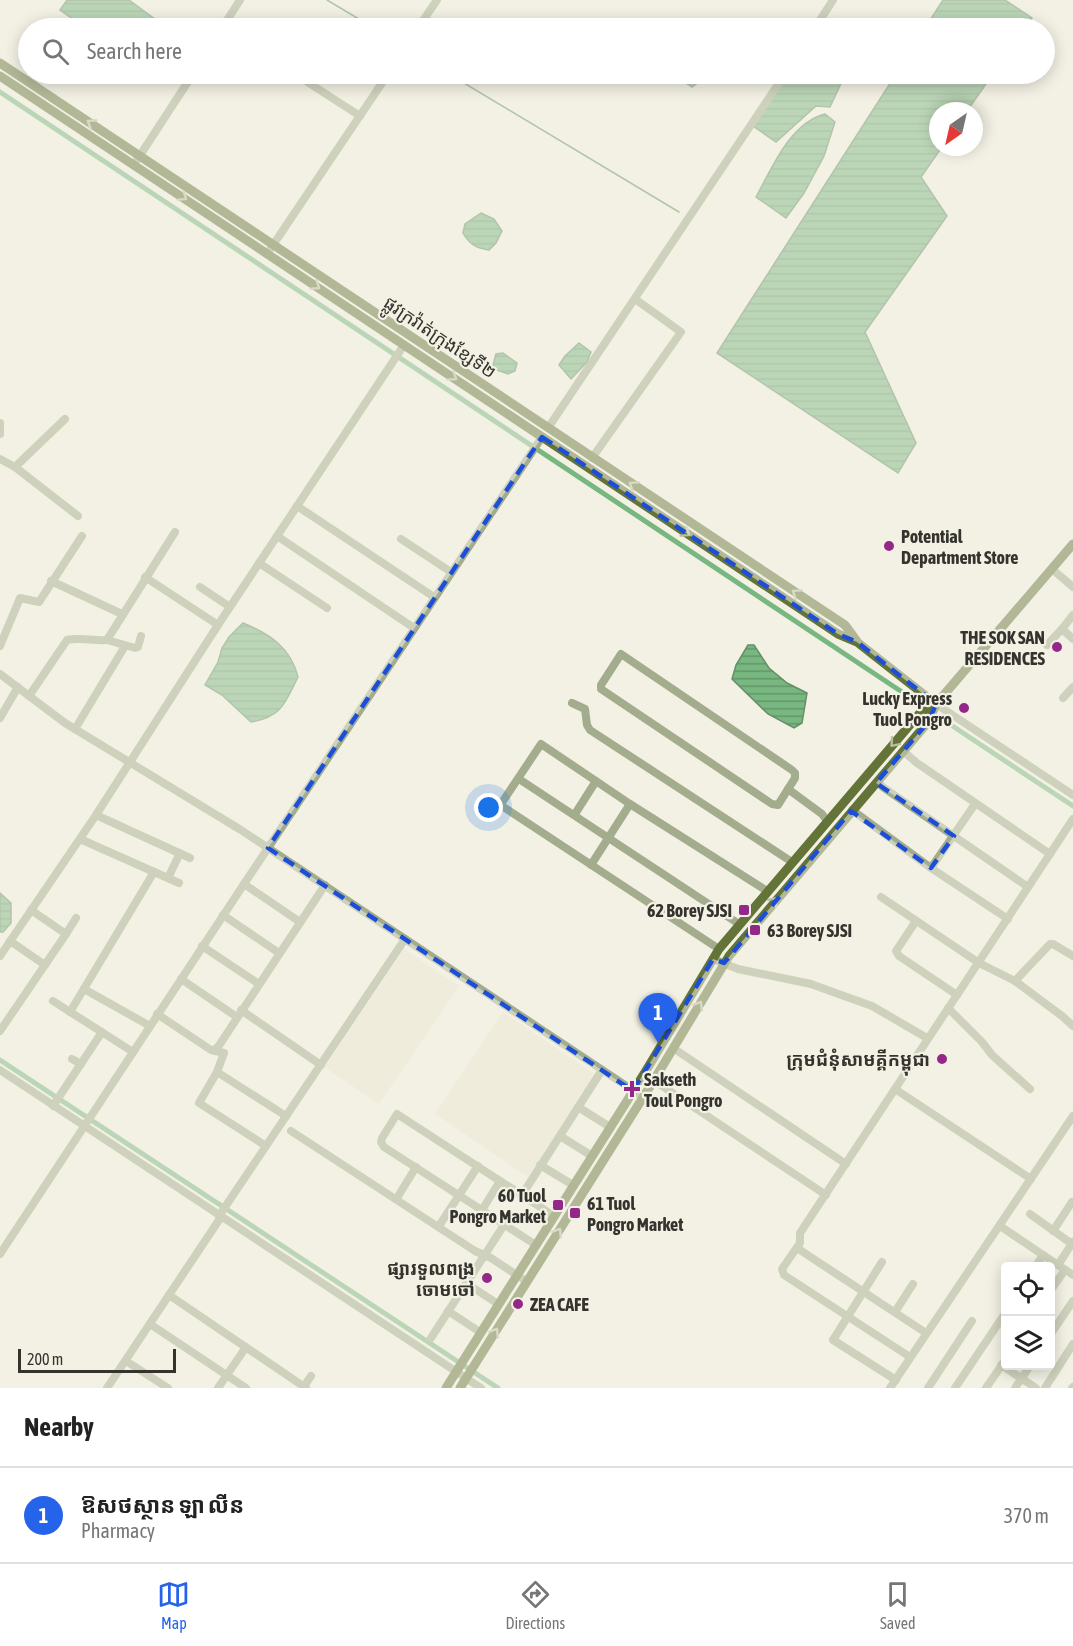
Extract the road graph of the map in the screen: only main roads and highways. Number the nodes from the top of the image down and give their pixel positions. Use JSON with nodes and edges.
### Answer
{"nodes":[{"id":1,"x":1,"y":65,"type":"edge"},
{"id":2,"x":0,"y":76,"type":"edge"},
{"id":3,"x":18,"y":76,"type":"edge"},
{"id":4,"x":30,"y":84,"type":"edge"},
{"id":5,"x":270,"y":249,"type":"junction"},
{"id":6,"x":410,"y":336,"type":"junction"},
{"id":7,"x":403,"y":347,"type":"junction"},
{"id":8,"x":540,"y":440,"type":"junction"},
{"id":9,"x":1071,"y":549,"type":"edge"},
{"id":10,"x":857,"y":642,"type":"junction"},
{"id":11,"x":936,"y":704,"type":"junction"},
{"id":12,"x":446,"y":1388,"type":"edge"},
{"id":13,"x":460,"y":1388,"type":"edge"}],
"edges":[{"from":3,"to":1,"type":"main road","name":"ផ្លូវក្រវ៉ាត់ក្រុងខ្សែទី២","one_way":true},
{"from":2,"to":5,"type":"main road","name":"ផ្លូវក្រវ៉ាត់ក្រុងខ្សែទី២","one_way":true},
{"from":5,"to":4,"type":"main road","name":"ផ្លូវក្រវ៉ាត់ក្រុងខ្សែទី២","one_way":true},
{"from":5,"to":6,"type":"main road","name":"ផ្លូវក្រវ៉ាត់ក្រុងខ្សែទី២"},
{"from":5,"to":7,"type":"main road","name":"ផ្លូវក្រវ៉ាត់ក្រុងខ្សែទី២","one_way":true},
{"from":6,"to":7,"type":"main road"},
{"from":6,"to":8,"type":"main road","name":"ផ្លូវក្រវ៉ាត់ក្រុងខ្សែទី២"},
{"from":7,"to":8,"type":"main road","name":"ផ្លូវក្រវ៉ាត់ក្រុងខ្សែទី២","one_way":true},
{"from":8,"to":10,"type":"main road","name":"ផ្លូវក្រវ៉ាត់ក្រុងខ្សែទី២","one_way":true},
{"from":10,"to":8,"type":"main road","name":"ផ្លូវក្រវ៉ាត់ក្រុងខ្សែទី២","one_way":true},
{"from":9,"to":11,"type":"main road"},
{"from":10,"to":11,"type":"main road","name":"ផ្លូវក្រវ៉ាត់ក្រុងខ្សែទី២"},
{"from":11,"to":12,"type":"main road","one_way":true},
{"from":13,"to":11,"type":"main road","one_way":true}]}
